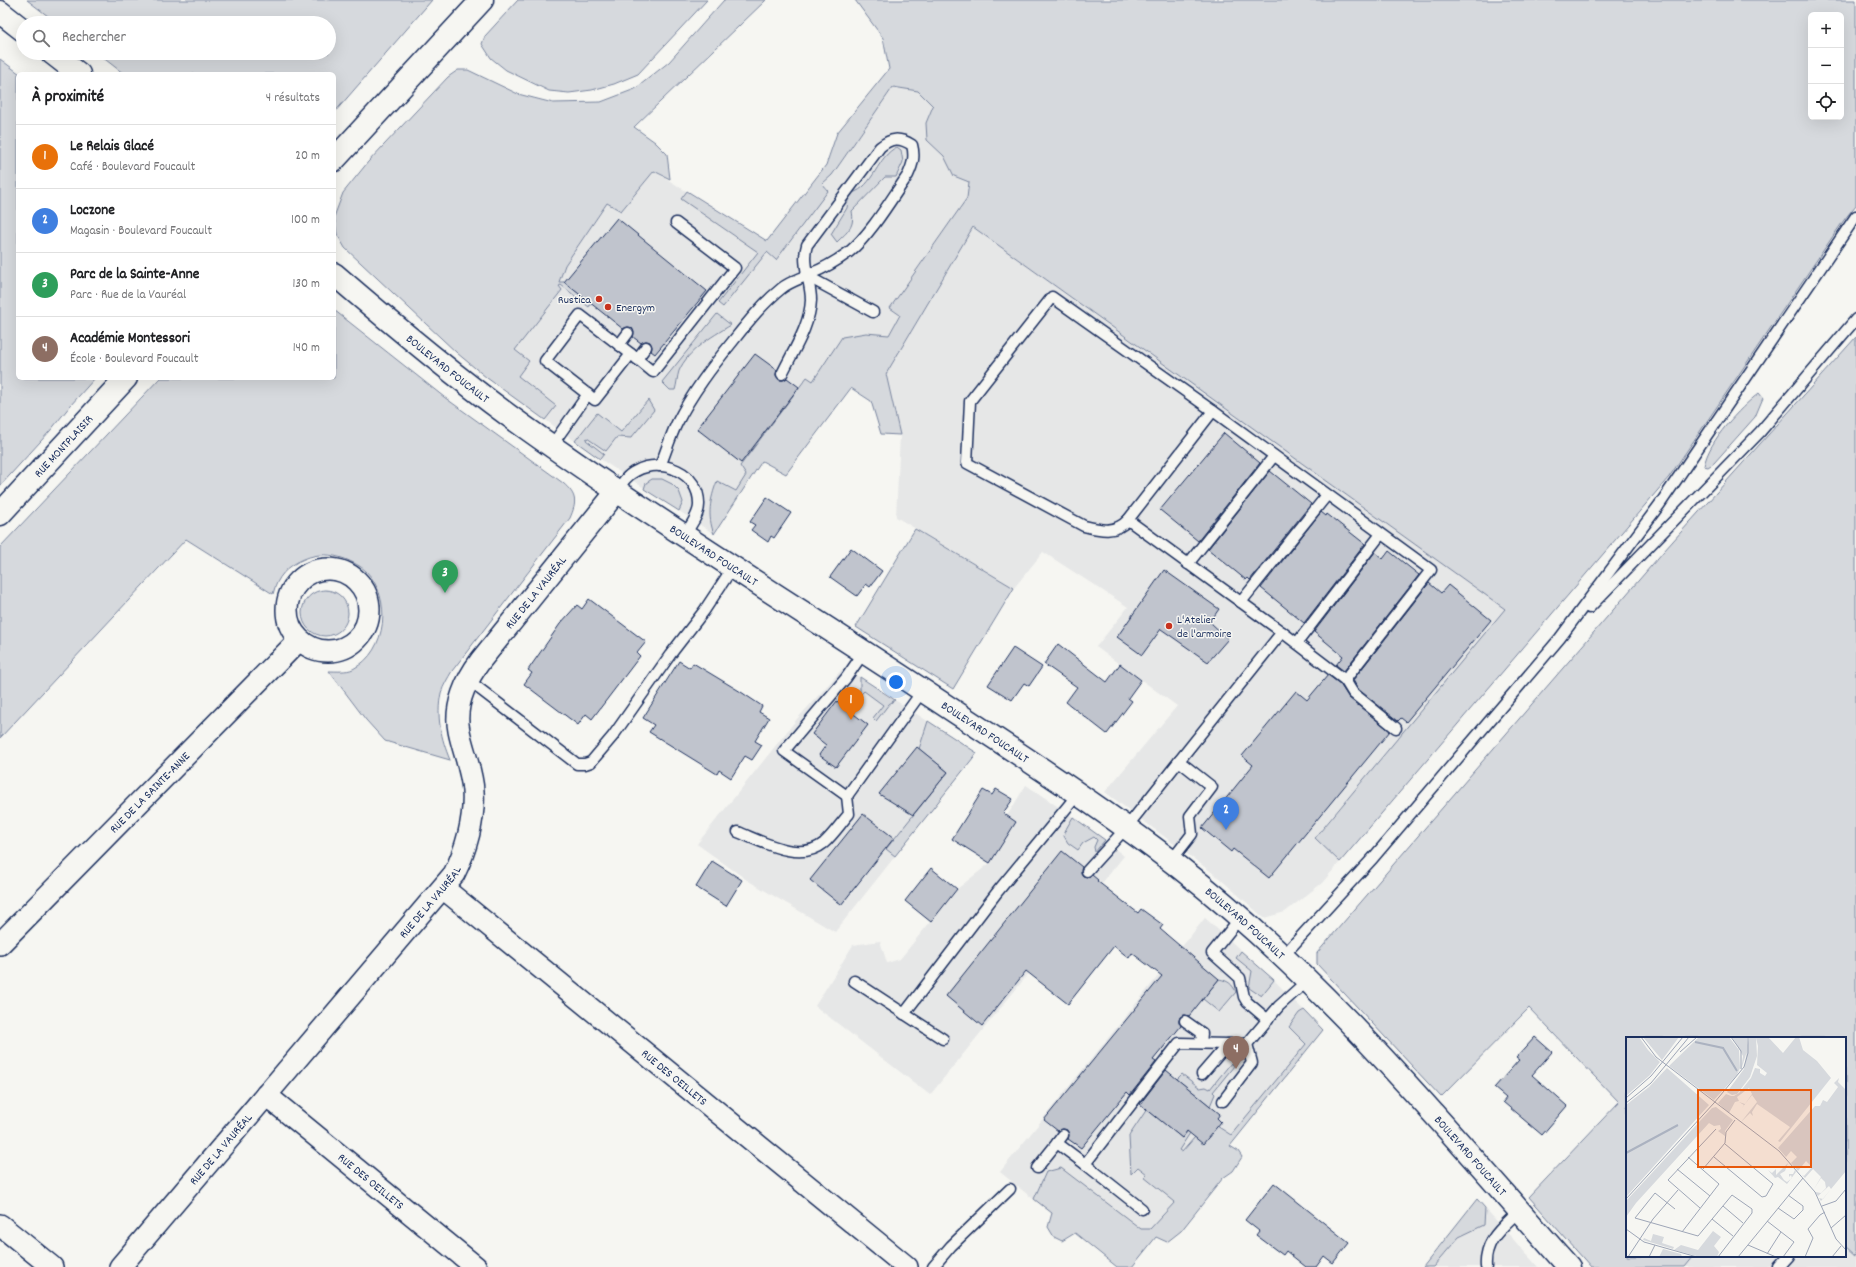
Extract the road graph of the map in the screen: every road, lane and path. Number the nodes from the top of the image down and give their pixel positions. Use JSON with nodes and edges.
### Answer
{"nodes":[{"id":1,"x":482,"y":0,"type":"edge"},
{"id":2,"x":0,"y":12,"type":"edge"},
{"id":3,"x":16,"y":25,"type":"edge"},
{"id":4,"x":61,"y":60,"type":"edge"},
{"id":5,"x":76,"y":72,"type":"edge"},
{"id":6,"x":336,"y":158,"type":"edge"},
{"id":7,"x":1856,"y":216,"type":"edge"},
{"id":8,"x":676,"y":223,"type":"dead end"},
{"id":9,"x":336,"y":276,"type":"edge"},
{"id":10,"x":807,"y":276,"type":"junction"},
{"id":11,"x":873,"y":312,"type":"dead end"},
{"id":12,"x":1856,"y":318,"type":"edge"},
{"id":13,"x":628,"y":333,"type":"dead end"},
{"id":14,"x":620,"y":345,"type":"junction"},
{"id":15,"x":646,"y":347,"type":"dead end"},
{"id":16,"x":634,"y":357,"type":"junction"},
{"id":17,"x":782,"y":374,"type":"dead end"},
{"id":18,"x":124,"y":380,"type":"edge"},
{"id":19,"x":588,"y":394,"type":"junction"},
{"id":20,"x":1214,"y":411,"type":"junction"},
{"id":21,"x":552,"y":445,"type":"junction"},
{"id":22,"x":1274,"y":456,"type":"junction"},
{"id":23,"x":660,"y":466,"type":"junction"},
{"id":24,"x":617,"y":491,"type":"junction"},
{"id":25,"x":1327,"y":494,"type":"junction"},
{"id":26,"x":0,"y":514,"type":"edge"},
{"id":27,"x":1128,"y":520,"type":"junction"},
{"id":28,"x":1381,"y":534,"type":"junction"},
{"id":29,"x":686,"y":535,"type":"junction"},
{"id":30,"x":1188,"y":564,"type":"junction"},
{"id":31,"x":733,"y":567,"type":"junction"},
{"id":32,"x":1241,"y":602,"type":"junction"},
{"id":33,"x":1282,"y":632,"type":"junction"},
{"id":34,"x":1560,"y":638,"type":"junction"},
{"id":35,"x":299,"y":640,"type":"dead end"},
{"id":36,"x":1297,"y":643,"type":"junction"},
{"id":37,"x":864,"y":652,"type":"junction"},
{"id":38,"x":468,"y":680,"type":"junction"},
{"id":39,"x":1345,"y":680,"type":"junction"},
{"id":40,"x":923,"y":690,"type":"junction"},
{"id":41,"x":1396,"y":728,"type":"dead end"},
{"id":42,"x":1179,"y":761,"type":"junction"},
{"id":43,"x":1078,"y":794,"type":"junction"},
{"id":44,"x":847,"y":796,"type":"junction"},
{"id":45,"x":1126,"y":828,"type":"junction"},
{"id":46,"x":738,"y":832,"type":"dead end"},
{"id":47,"x":1171,"y":861,"type":"junction"},
{"id":48,"x":1087,"y":871,"type":"dead end"},
{"id":49,"x":443,"y":888,"type":"junction"},
{"id":50,"x":1240,"y":918,"type":"junction"},
{"id":51,"x":0,"y":944,"type":"edge"},
{"id":52,"x":1283,"y":956,"type":"junction"},
{"id":53,"x":1308,"y":980,"type":"junction"},
{"id":54,"x":854,"y":981,"type":"dead end"},
{"id":55,"x":904,"y":1014,"type":"junction"},
{"id":56,"x":1268,"y":1020,"type":"junction"},
{"id":57,"x":1185,"y":1021,"type":"dead end"},
{"id":58,"x":943,"y":1040,"type":"dead end"},
{"id":59,"x":1201,"y":1044,"type":"junction"},
{"id":60,"x":1228,"y":1044,"type":"junction"},
{"id":61,"x":1247,"y":1044,"type":"junction"},
{"id":62,"x":1202,"y":1074,"type":"dead end"},
{"id":63,"x":266,"y":1094,"type":"junction"},
{"id":64,"x":1223,"y":1100,"type":"dead end"},
{"id":65,"x":1063,"y":1135,"type":"dead end"},
{"id":66,"x":1057,"y":1143,"type":"junction"},
{"id":67,"x":1084,"y":1164,"type":"junction"},
{"id":68,"x":1037,"y":1168,"type":"dead end"},
{"id":69,"x":1010,"y":1189,"type":"dead end"},
{"id":70,"x":1142,"y":1209,"type":"dead end"},
{"id":71,"x":1519,"y":1211,"type":"junction"},
{"id":72,"x":0,"y":1225,"type":"edge"},
{"id":73,"x":1788,"y":1257,"type":"edge"},
{"id":74,"x":52,"y":1267,"type":"edge"},
{"id":75,"x":120,"y":1267,"type":"edge"},
{"id":76,"x":476,"y":1267,"type":"edge"},
{"id":77,"x":907,"y":1267,"type":"edge"},
{"id":78,"x":933,"y":1267,"type":"edge"},
{"id":79,"x":1486,"y":1267,"type":"edge"},
{"id":80,"x":1569,"y":1267,"type":"edge"},
{"id":81,"x":1779,"y":1267,"type":"edge"}],
"edges":[{"from":1,"to":6,"type":"main road"},
{"from":2,"to":3,"type":"main road"},
{"from":4,"to":5,"type":"main road"},
{"from":7,"to":34,"type":"lane"},
{"from":8,"to":16,"type":"lane"},
{"from":9,"to":21,"type":"main road","name":"BOULEVARD FOUCAULT"},
{"from":10,"to":10,"type":"lane"},
{"from":10,"to":11,"type":"lane"},
{"from":10,"to":17,"type":"lane"},
{"from":10,"to":23,"type":"lane"},
{"from":12,"to":34,"type":"lane"},
{"from":13,"to":14,"type":"lane"},
{"from":14,"to":16,"type":"lane"},
{"from":14,"to":19,"type":"lane"},
{"from":15,"to":16,"type":"lane"},
{"from":16,"to":19,"type":"lane"},
{"from":18,"to":26,"type":"main road","name":"RUE MONTPLAISIR"},
{"from":19,"to":21,"type":"lane"},
{"from":20,"to":22,"type":"lane"},
{"from":20,"to":27,"type":"lane"},
{"from":20,"to":27,"type":"lane"},
{"from":21,"to":24,"type":"main road","name":"BOULEVARD FOUCAULT"},
{"from":22,"to":25,"type":"lane"},
{"from":22,"to":30,"type":"lane"},
{"from":23,"to":24,"type":"lane"},
{"from":23,"to":29,"type":"lane"},
{"from":24,"to":29,"type":"main road","name":"BOULEVARD FOUCAULT"},
{"from":24,"to":38,"type":"street","name":"RUE DE LA VAURÉAL"},
{"from":25,"to":28,"type":"lane"},
{"from":25,"to":32,"type":"lane"},
{"from":27,"to":30,"type":"lane"},
{"from":28,"to":36,"type":"lane"},
{"from":28,"to":39,"type":"lane"},
{"from":29,"to":31,"type":"main road","name":"BOULEVARD FOUCAULT"},
{"from":30,"to":32,"type":"lane"},
{"from":31,"to":37,"type":"main road","name":"BOULEVARD FOUCAULT"},
{"from":31,"to":38,"type":"lane"},
{"from":32,"to":33,"type":"lane"},
{"from":33,"to":36,"type":"lane"},
{"from":33,"to":42,"type":"lane"},
{"from":34,"to":52,"type":"lane"},
{"from":35,"to":51,"type":"street","name":"RUE DE LA SAINTE-ANNE"},
{"from":36,"to":39,"type":"lane"},
{"from":37,"to":40,"type":"main road","name":"BOULEVARD FOUCAULT"},
{"from":37,"to":44,"type":"lane"},
{"from":38,"to":49,"type":"street","name":"RUE DE LA VAURÉAL"},
{"from":39,"to":41,"type":"lane"},
{"from":40,"to":43,"type":"main road","name":"BOULEVARD FOUCAULT"},
{"from":40,"to":44,"type":"lane"},
{"from":42,"to":45,"type":"lane"},
{"from":42,"to":47,"type":"lane"},
{"from":43,"to":45,"type":"main road","name":"BOULEVARD FOUCAULT"},
{"from":43,"to":55,"type":"lane"},
{"from":44,"to":46,"type":"lane"},
{"from":45,"to":47,"type":"main road","name":"BOULEVARD FOUCAULT"},
{"from":45,"to":48,"type":"lane"},
{"from":47,"to":50,"type":"main road","name":"BOULEVARD FOUCAULT"},
{"from":49,"to":63,"type":"street","name":"RUE DE LA VAURÉAL"},
{"from":49,"to":77,"type":"street","name":"RUE DES OEILLETS"},
{"from":50,"to":52,"type":"main road","name":"BOULEVARD FOUCAULT"},
{"from":50,"to":56,"type":"lane"},
{"from":52,"to":53,"type":"main road","name":"BOULEVARD FOUCAULT"},
{"from":53,"to":56,"type":"lane"},
{"from":53,"to":71,"type":"main road","name":"BOULEVARD FOUCAULT"},
{"from":54,"to":55,"type":"lane"},
{"from":55,"to":58,"type":"lane"},
{"from":56,"to":61,"type":"lane"},
{"from":57,"to":59,"type":"lane"},
{"from":59,"to":60,"type":"lane"},
{"from":59,"to":67,"type":"lane"},
{"from":60,"to":61,"type":"lane"},
{"from":60,"to":62,"type":"lane"},
{"from":61,"to":64,"type":"lane"},
{"from":63,"to":75,"type":"street","name":"RUE DE LA VAURÉAL"},
{"from":63,"to":76,"type":"street","name":"RUE DES OEILLETS"},
{"from":65,"to":66,"type":"lane"},
{"from":66,"to":67,"type":"lane"},
{"from":66,"to":68,"type":"lane"},
{"from":67,"to":70,"type":"lane"},
{"from":69,"to":78,"type":"lane"},
{"from":71,"to":79,"type":"lane"},
{"from":71,"to":80,"type":"main road","name":"BOULEVARD FOUCAULT"},
{"from":72,"to":74,"type":"street"},
{"from":73,"to":81,"type":"lane"}]}
